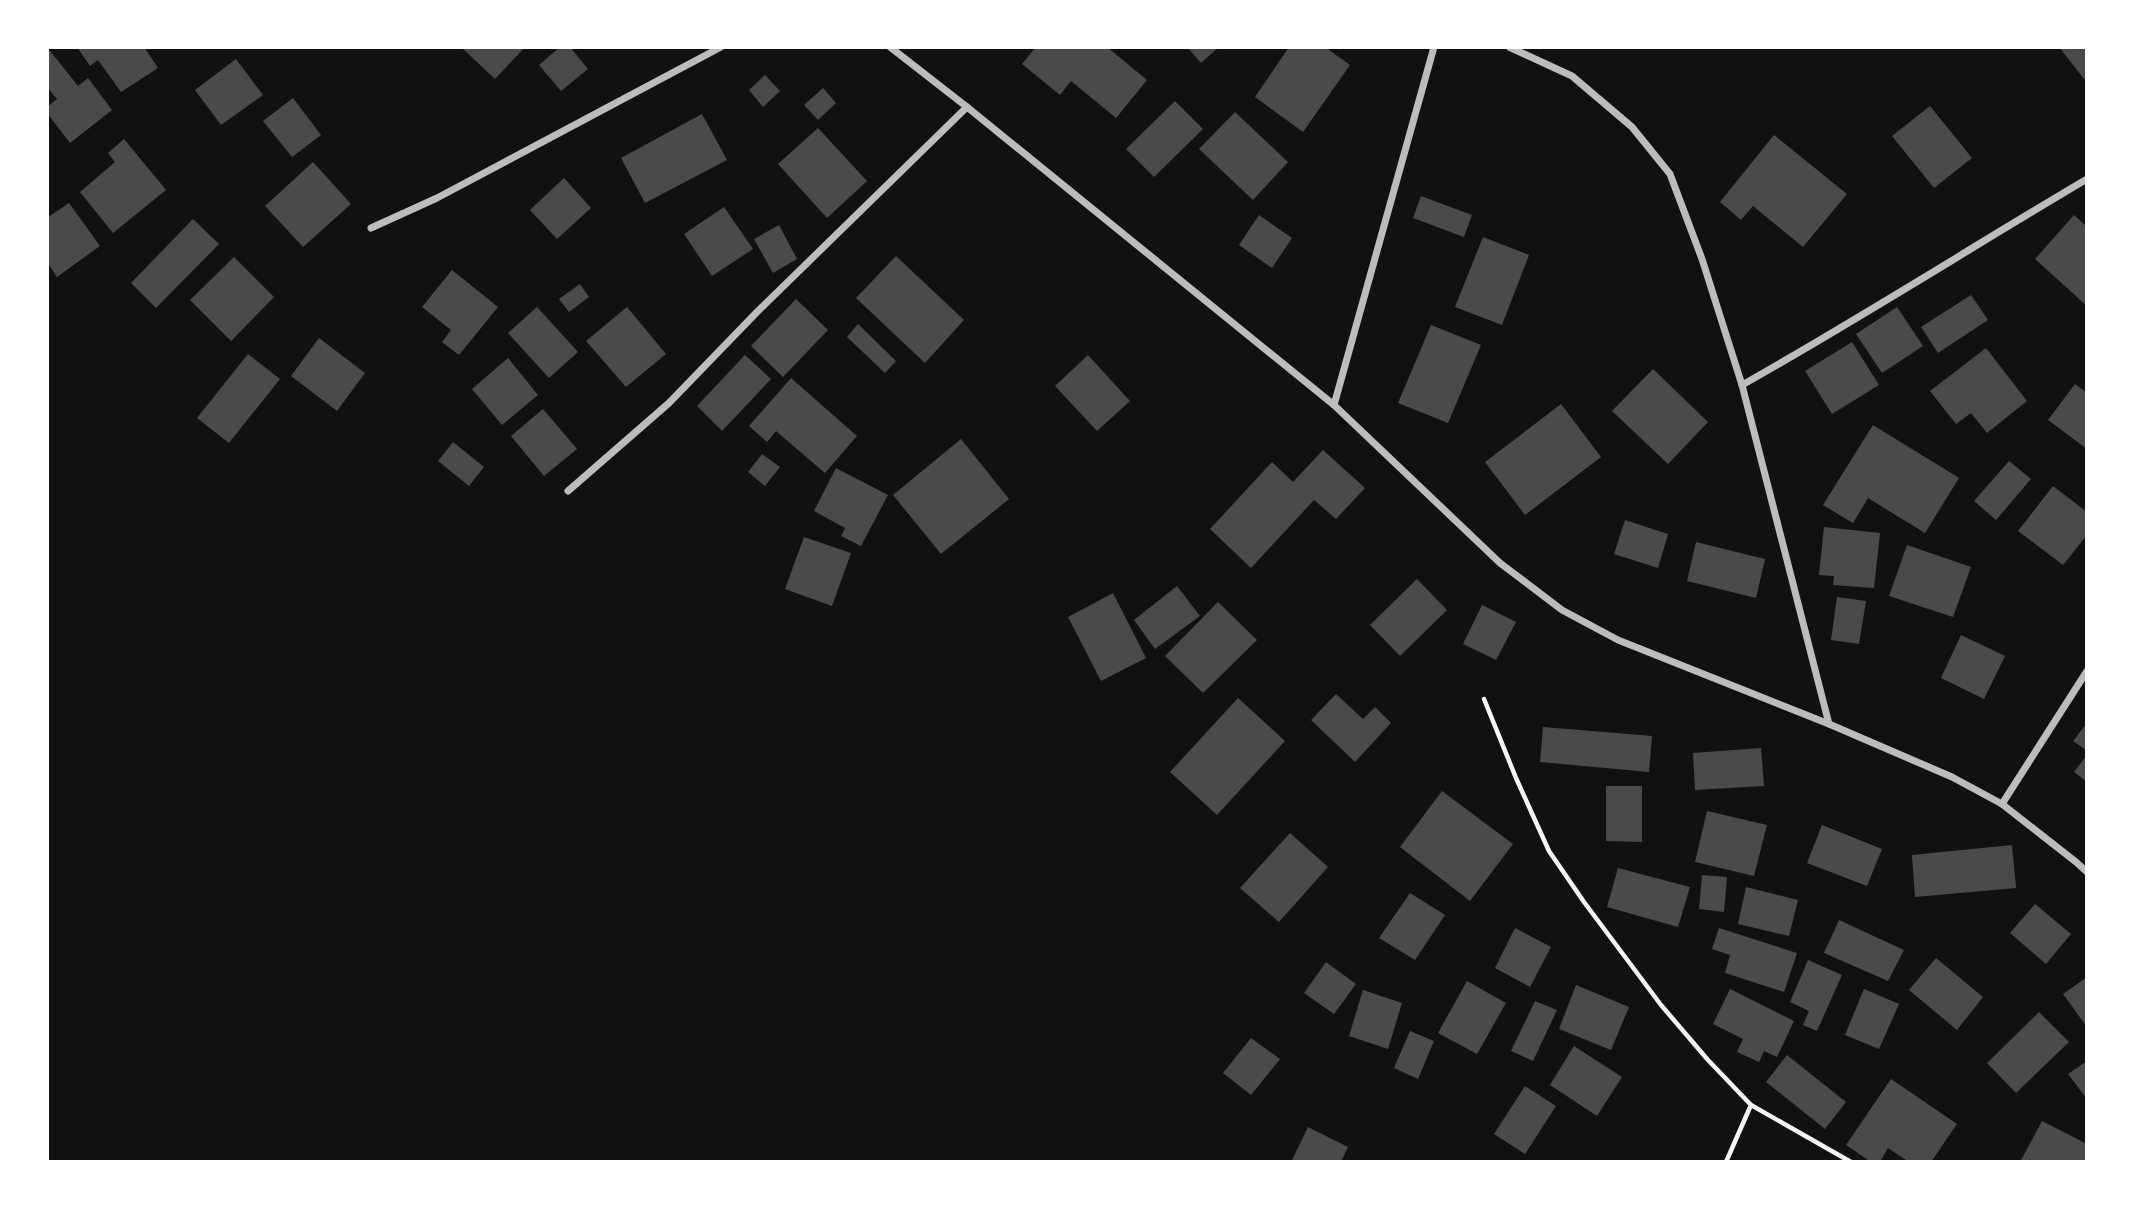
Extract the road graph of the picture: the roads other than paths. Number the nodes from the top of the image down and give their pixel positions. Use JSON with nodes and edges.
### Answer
{"nodes":[{"id":1,"x":720,"y":47,"type":"edge"},
{"id":2,"x":890,"y":47,"type":"edge"},
{"id":3,"x":1434,"y":47,"type":"edge"},
{"id":4,"x":1509,"y":47,"type":"edge"},
{"id":5,"x":967,"y":107,"type":"junction"},
{"id":6,"x":2087,"y":178,"type":"edge"},
{"id":7,"x":371,"y":228,"type":"dead end"},
{"id":8,"x":1742,"y":385,"type":"junction"},
{"id":9,"x":1334,"y":405,"type":"junction"},
{"id":10,"x":568,"y":491,"type":"dead end"},
{"id":11,"x":2087,"y":671,"type":"edge"},
{"id":12,"x":1829,"y":724,"type":"junction"},
{"id":13,"x":2002,"y":804,"type":"junction"},
{"id":14,"x":2087,"y":872,"type":"edge"}],
"edges":[{"from":1,"to":7,"type":"street"},
{"from":2,"to":5,"type":"street"},
{"from":3,"to":9,"type":"street"},
{"from":4,"to":8,"type":"street"},
{"from":5,"to":9,"type":"street"},
{"from":5,"to":10,"type":"street"},
{"from":6,"to":8,"type":"street"},
{"from":8,"to":12,"type":"street"},
{"from":9,"to":12,"type":"street"},
{"from":11,"to":13,"type":"street"},
{"from":12,"to":13,"type":"street"},
{"from":13,"to":14,"type":"street"}]}
